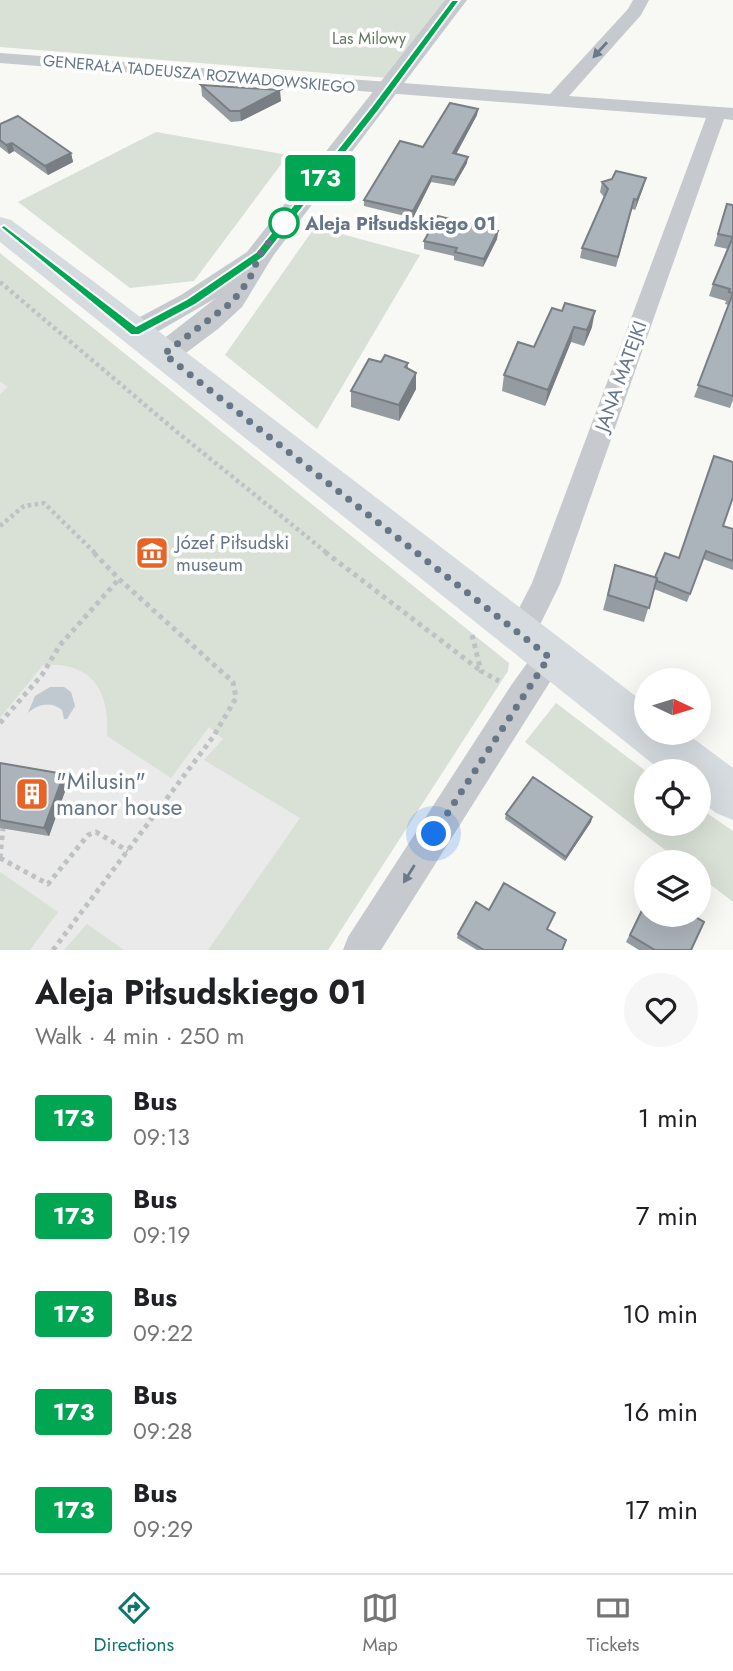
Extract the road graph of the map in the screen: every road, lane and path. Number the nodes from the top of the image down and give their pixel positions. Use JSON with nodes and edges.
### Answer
{"nodes":[{"id":1,"x":456,"y":0,"type":"edge"},
{"id":2,"x":641,"y":0,"type":"edge"},
{"id":3,"x":0,"y":58,"type":"edge"},
{"id":4,"x":390,"y":88,"type":"junction"},
{"id":5,"x":556,"y":99,"type":"junction"},
{"id":6,"x":725,"y":114,"type":"edge"},
{"id":7,"x":0,"y":227,"type":"edge"},
{"id":8,"x":0,"y":282,"type":"edge"},
{"id":9,"x":149,"y":343,"type":"junction"},
{"id":10,"x":0,"y":526,"type":"edge"},
{"id":11,"x":119,"y":579,"type":"junction"},
{"id":12,"x":471,"y":631,"type":"dead end"},
{"id":13,"x":532,"y":665,"type":"junction"},
{"id":14,"x":481,"y":671,"type":"junction"},
{"id":15,"x":0,"y":723,"type":"edge"},
{"id":16,"x":634,"y":724,"type":"edge"},
{"id":17,"x":666,"y":746,"type":"edge"},
{"id":18,"x":733,"y":797,"type":"edge"},
{"id":19,"x":3,"y":828,"type":"edge"},
{"id":20,"x":128,"y":851,"type":"junction"},
{"id":21,"x":0,"y":858,"type":"edge"},
{"id":22,"x":53,"y":950,"type":"edge"},
{"id":23,"x":361,"y":950,"type":"edge"}],
"edges":[{"from":1,"to":4,"type":"street"},
{"from":2,"to":5,"type":"street","one_way":true},
{"from":3,"to":4,"type":"street","name":"GENERAŁA TADEUSZA ROZWADOWSKIEGO"},
{"from":4,"to":5,"type":"street","name":"GENERAŁA TADEUSZA ROZWADOWSKIEGO"},
{"from":4,"to":9,"type":"street"},
{"from":5,"to":6,"type":"street","name":"GENERAŁA TADEUSZA ROZWADOWSKIEGO"},
{"from":6,"to":13,"type":"street","name":"JANA MATEJKI"},
{"from":7,"to":9,"type":"main road"},
{"from":8,"to":14,"type":"path"},
{"from":9,"to":13,"type":"main road"},
{"from":10,"to":11,"type":"path"},
{"from":11,"to":15,"type":"path"},
{"from":11,"to":20,"type":"path"},
{"from":12,"to":14,"type":"path"},
{"from":13,"to":14,"type":"path"},
{"from":13,"to":16,"type":"main road"},
{"from":13,"to":23,"type":"street","one_way":true},
{"from":17,"to":18,"type":"main road"},
{"from":19,"to":21,"type":"path"},
{"from":20,"to":21,"type":"path"},
{"from":20,"to":22,"type":"path"}]}
